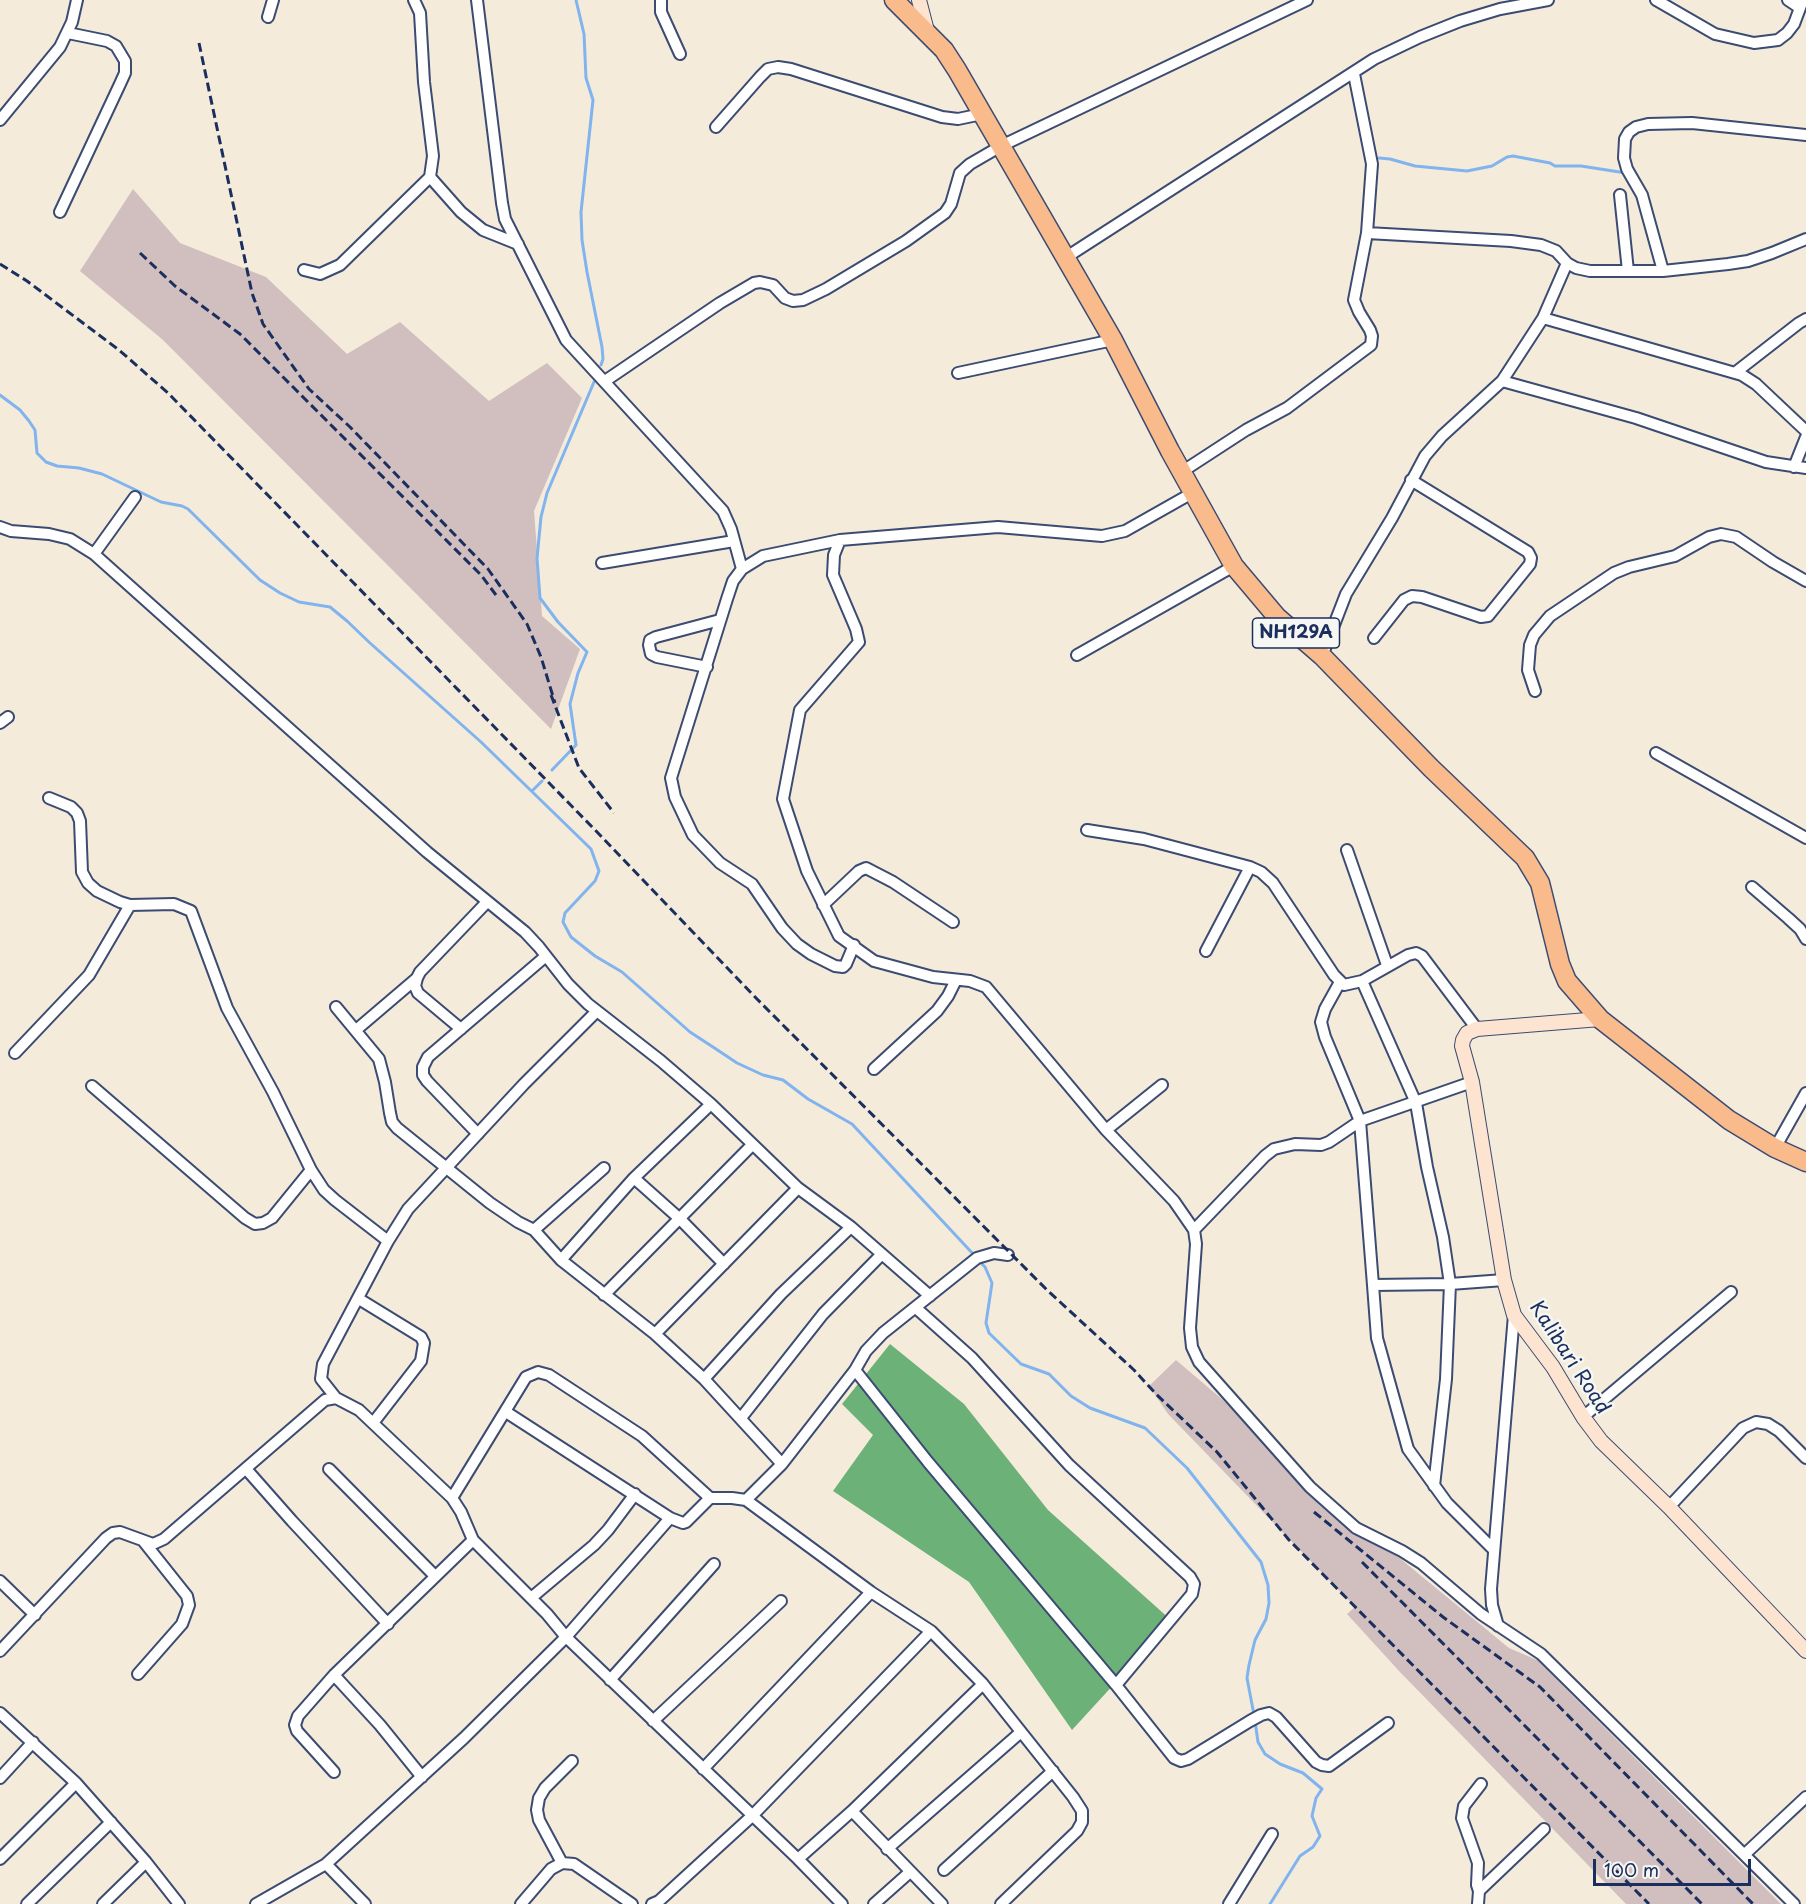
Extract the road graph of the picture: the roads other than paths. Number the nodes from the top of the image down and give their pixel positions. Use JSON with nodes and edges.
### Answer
{"nodes":[{"id":1,"x":77,"y":0,"type":"edge"},
{"id":2,"x":273,"y":0,"type":"edge"},
{"id":3,"x":414,"y":0,"type":"edge"},
{"id":4,"x":477,"y":0,"type":"edge"},
{"id":5,"x":661,"y":0,"type":"edge"},
{"id":6,"x":894,"y":0,"type":"edge"},
{"id":7,"x":919,"y":0,"type":"edge"},
{"id":8,"x":1307,"y":0,"type":"edge"},
{"id":9,"x":1548,"y":0,"type":"edge"},
{"id":10,"x":1656,"y":0,"type":"edge"},
{"id":11,"x":1788,"y":0,"type":"edge"},
{"id":12,"x":1529,"y":2,"type":"edge"},
{"id":13,"x":1801,"y":4,"type":"edge"},
{"id":14,"x":268,"y":17,"type":"dead end"},
{"id":15,"x":927,"y":32,"type":"junction"},
{"id":16,"x":68,"y":33,"type":"junction"},
{"id":17,"x":680,"y":54,"type":"dead end"},
{"id":18,"x":1354,"y":74,"type":"junction"},
{"id":19,"x":982,"y":114,"type":"junction"},
{"id":20,"x":0,"y":120,"type":"edge"},
{"id":21,"x":716,"y":127,"type":"dead end"},
{"id":22,"x":1806,"y":135,"type":"edge"},
{"id":23,"x":1001,"y":146,"type":"junction"},
{"id":24,"x":429,"y":177,"type":"junction"},
{"id":25,"x":1620,"y":195,"type":"dead end"},
{"id":26,"x":60,"y":212,"type":"dead end"},
{"id":27,"x":1367,"y":233,"type":"junction"},
{"id":28,"x":1806,"y":239,"type":"edge"},
{"id":29,"x":518,"y":244,"type":"junction"},
{"id":30,"x":1065,"y":258,"type":"junction"},
{"id":31,"x":1566,"y":263,"type":"junction"},
{"id":32,"x":304,"y":270,"type":"dead end"},
{"id":33,"x":1628,"y":271,"type":"junction"},
{"id":34,"x":1663,"y":271,"type":"junction"},
{"id":35,"x":1543,"y":318,"type":"junction"},
{"id":36,"x":1806,"y":319,"type":"edge"},
{"id":37,"x":1113,"y":340,"type":"junction"},
{"id":38,"x":1736,"y":372,"type":"junction"},
{"id":39,"x":958,"y":373,"type":"dead end"},
{"id":40,"x":604,"y":381,"type":"junction"},
{"id":41,"x":1502,"y":381,"type":"junction"},
{"id":42,"x":1806,"y":431,"type":"edge"},
{"id":43,"x":1806,"y":437,"type":"edge"},
{"id":44,"x":1794,"y":467,"type":"junction"},
{"id":45,"x":1806,"y":468,"type":"edge"},
{"id":46,"x":1183,"y":471,"type":"junction"},
{"id":47,"x":1411,"y":480,"type":"junction"},
{"id":48,"x":1194,"y":492,"type":"junction"},
{"id":49,"x":135,"y":497,"type":"dead end"},
{"id":50,"x":0,"y":527,"type":"edge"},
{"id":51,"x":840,"y":540,"type":"junction"},
{"id":52,"x":734,"y":541,"type":"junction"},
{"id":53,"x":94,"y":554,"type":"junction"},
{"id":54,"x":602,"y":563,"type":"dead end"},
{"id":55,"x":1234,"y":567,"type":"junction"},
{"id":56,"x":742,"y":568,"type":"junction"},
{"id":57,"x":1806,"y":581,"type":"edge"},
{"id":58,"x":720,"y":620,"type":"junction"},
{"id":59,"x":1374,"y":638,"type":"dead end"},
{"id":60,"x":1077,"y":655,"type":"dead end"},
{"id":61,"x":1322,"y":656,"type":"junction"},
{"id":62,"x":706,"y":667,"type":"junction"},
{"id":63,"x":1535,"y":691,"type":"dead end"},
{"id":64,"x":1656,"y":753,"type":"dead end"},
{"id":65,"x":49,"y":798,"type":"dead end"},
{"id":66,"x":1087,"y":830,"type":"dead end"},
{"id":67,"x":1806,"y":838,"type":"edge"},
{"id":68,"x":1347,"y":850,"type":"dead end"},
{"id":69,"x":1250,"y":867,"type":"junction"},
{"id":70,"x":1752,"y":887,"type":"dead end"},
{"id":71,"x":487,"y":902,"type":"junction"},
{"id":72,"x":130,"y":905,"type":"junction"},
{"id":73,"x":823,"y":905,"type":"junction"},
{"id":74,"x":953,"y":922,"type":"dead end"},
{"id":75,"x":1806,"y":939,"type":"edge"},
{"id":76,"x":854,"y":945,"type":"junction"},
{"id":77,"x":1206,"y":951,"type":"dead end"},
{"id":78,"x":546,"y":956,"type":"junction"},
{"id":79,"x":1387,"y":965,"type":"junction"},
{"id":80,"x":417,"y":978,"type":"junction"},
{"id":81,"x":956,"y":980,"type":"junction"},
{"id":82,"x":1362,"y":981,"type":"junction"},
{"id":83,"x":1340,"y":982,"type":"junction"},
{"id":84,"x":336,"y":1007,"type":"dead end"},
{"id":85,"x":597,"y":1011,"type":"junction"},
{"id":86,"x":1600,"y":1019,"type":"junction"},
{"id":87,"x":461,"y":1029,"type":"junction"},
{"id":88,"x":1477,"y":1029,"type":"junction"},
{"id":89,"x":356,"y":1030,"type":"junction"},
{"id":90,"x":15,"y":1053,"type":"dead end"},
{"id":91,"x":873,"y":1069,"type":"dead end"},
{"id":92,"x":1472,"y":1082,"type":"junction"},
{"id":93,"x":1162,"y":1085,"type":"dead end"},
{"id":94,"x":92,"y":1086,"type":"dead end"},
{"id":95,"x":1806,"y":1093,"type":"edge"},
{"id":96,"x":1416,"y":1103,"type":"junction"},
{"id":97,"x":711,"y":1104,"type":"junction"},
{"id":98,"x":1360,"y":1121,"type":"junction"},
{"id":99,"x":1106,"y":1130,"type":"junction"},
{"id":100,"x":478,"y":1134,"type":"junction"},
{"id":101,"x":752,"y":1145,"type":"junction"},
{"id":102,"x":1775,"y":1148,"type":"junction"},
{"id":103,"x":1806,"y":1162,"type":"edge"},
{"id":104,"x":447,"y":1167,"type":"junction"},
{"id":105,"x":604,"y":1167,"type":"dead end"},
{"id":106,"x":311,"y":1170,"type":"junction"},
{"id":107,"x":634,"y":1178,"type":"junction"},
{"id":108,"x":798,"y":1188,"type":"junction"},
{"id":109,"x":680,"y":1219,"type":"junction"},
{"id":110,"x":851,"y":1227,"type":"junction"},
{"id":111,"x":534,"y":1230,"type":"junction"},
{"id":112,"x":1194,"y":1230,"type":"junction"},
{"id":113,"x":388,"y":1241,"type":"junction"},
{"id":114,"x":881,"y":1255,"type":"junction"},
{"id":115,"x":1008,"y":1255,"type":"dead end"},
{"id":116,"x":561,"y":1260,"type":"junction"},
{"id":117,"x":724,"y":1264,"type":"junction"},
{"id":118,"x":1504,"y":1280,"type":"junction"},
{"id":119,"x":1450,"y":1284,"type":"junction"},
{"id":120,"x":1373,"y":1285,"type":"junction"},
{"id":121,"x":1731,"y":1292,"type":"dead end"},
{"id":122,"x":604,"y":1294,"type":"junction"},
{"id":123,"x":930,"y":1296,"type":"junction"},
{"id":124,"x":359,"y":1299,"type":"junction"},
{"id":125,"x":916,"y":1308,"type":"junction"},
{"id":126,"x":1514,"y":1314,"type":"junction"},
{"id":127,"x":655,"y":1334,"type":"junction"},
{"id":128,"x":855,"y":1370,"type":"junction"},
{"id":129,"x":704,"y":1378,"type":"junction"},
{"id":130,"x":336,"y":1398,"type":"junction"},
{"id":131,"x":506,"y":1412,"type":"junction"},
{"id":132,"x":1583,"y":1417,"type":"junction"},
{"id":133,"x":741,"y":1418,"type":"junction"},
{"id":134,"x":373,"y":1423,"type":"junction"},
{"id":135,"x":1806,"y":1458,"type":"edge"},
{"id":136,"x":782,"y":1464,"type":"junction"},
{"id":137,"x":329,"y":1469,"type":"dead end"},
{"id":138,"x":247,"y":1470,"type":"junction"},
{"id":139,"x":1434,"y":1486,"type":"junction"},
{"id":140,"x":635,"y":1494,"type":"junction"},
{"id":141,"x":452,"y":1498,"type":"junction"},
{"id":142,"x":710,"y":1498,"type":"junction"},
{"id":143,"x":746,"y":1500,"type":"junction"},
{"id":144,"x":1669,"y":1507,"type":"junction"},
{"id":145,"x":670,"y":1518,"type":"junction"},
{"id":146,"x":473,"y":1540,"type":"junction"},
{"id":147,"x":144,"y":1542,"type":"junction"},
{"id":148,"x":1493,"y":1549,"type":"junction"},
{"id":149,"x":714,"y":1564,"type":"dead end"},
{"id":150,"x":435,"y":1576,"type":"junction"},
{"id":151,"x":0,"y":1581,"type":"edge"},
{"id":152,"x":871,"y":1592,"type":"junction"},
{"id":153,"x":531,"y":1598,"type":"junction"},
{"id":154,"x":781,"y":1601,"type":"dead end"},
{"id":155,"x":35,"y":1615,"type":"junction"},
{"id":156,"x":388,"y":1624,"type":"junction"},
{"id":157,"x":1498,"y":1626,"type":"junction"},
{"id":158,"x":932,"y":1631,"type":"junction"},
{"id":159,"x":566,"y":1637,"type":"junction"},
{"id":160,"x":0,"y":1651,"type":"edge"},
{"id":161,"x":1806,"y":1651,"type":"edge"},
{"id":162,"x":138,"y":1674,"type":"dead end"},
{"id":163,"x":334,"y":1675,"type":"junction"},
{"id":164,"x":610,"y":1680,"type":"junction"},
{"id":165,"x":983,"y":1684,"type":"junction"},
{"id":166,"x":1116,"y":1684,"type":"junction"},
{"id":167,"x":0,"y":1713,"type":"edge"},
{"id":168,"x":653,"y":1721,"type":"junction"},
{"id":169,"x":1388,"y":1723,"type":"dead end"},
{"id":170,"x":1021,"y":1732,"type":"junction"},
{"id":171,"x":33,"y":1742,"type":"junction"},
{"id":172,"x":572,"y":1761,"type":"dead end"},
{"id":173,"x":703,"y":1768,"type":"junction"},
{"id":174,"x":1053,"y":1771,"type":"junction"},
{"id":175,"x":334,"y":1772,"type":"dead end"},
{"id":176,"x":422,"y":1777,"type":"junction"},
{"id":177,"x":0,"y":1778,"type":"edge"},
{"id":178,"x":76,"y":1784,"type":"junction"},
{"id":179,"x":1481,"y":1784,"type":"dead end"},
{"id":180,"x":1806,"y":1797,"type":"edge"},
{"id":181,"x":852,"y":1811,"type":"junction"},
{"id":182,"x":752,"y":1816,"type":"junction"},
{"id":183,"x":111,"y":1822,"type":"junction"},
{"id":184,"x":1544,"y":1829,"type":"dead end"},
{"id":185,"x":1272,"y":1834,"type":"dead end"},
{"id":186,"x":887,"y":1849,"type":"junction"},
{"id":187,"x":1745,"y":1854,"type":"junction"},
{"id":188,"x":0,"y":1859,"type":"edge"},
{"id":189,"x":798,"y":1859,"type":"junction"},
{"id":190,"x":146,"y":1862,"type":"junction"},
{"id":191,"x":562,"y":1863,"type":"junction"},
{"id":192,"x":326,"y":1864,"type":"junction"},
{"id":193,"x":944,"y":1870,"type":"dead end"},
{"id":194,"x":910,"y":1872,"type":"junction"},
{"id":195,"x":1479,"y":1891,"type":"junction"},
{"id":196,"x":176,"y":1903,"type":"edge"},
{"id":197,"x":27,"y":1904,"type":"edge"},
{"id":198,"x":103,"y":1904,"type":"edge"},
{"id":199,"x":256,"y":1904,"type":"edge"},
{"id":200,"x":365,"y":1904,"type":"edge"},
{"id":201,"x":521,"y":1904,"type":"edge"},
{"id":202,"x":632,"y":1904,"type":"edge"},
{"id":203,"x":652,"y":1904,"type":"edge"},
{"id":204,"x":842,"y":1904,"type":"edge"},
{"id":205,"x":874,"y":1904,"type":"edge"},
{"id":206,"x":942,"y":1904,"type":"edge"},
{"id":207,"x":1001,"y":1904,"type":"edge"},
{"id":208,"x":1229,"y":1904,"type":"edge"},
{"id":209,"x":1479,"y":1904,"type":"edge"},
{"id":210,"x":1794,"y":1904,"type":"edge"}],
"edges":[{"from":1,"to":16,"type":"street"},
{"from":2,"to":14,"type":"street"},
{"from":3,"to":24,"type":"street"},
{"from":4,"to":29,"type":"street"},
{"from":5,"to":17,"type":"street"},
{"from":6,"to":15,"type":"highway","number":"NH129A"},
{"from":7,"to":15,"type":"street"},
{"from":8,"to":23,"type":"street"},
{"from":9,"to":12,"type":"street"},
{"from":10,"to":13,"type":"street"},
{"from":11,"to":13,"type":"street"},
{"from":12,"to":18,"type":"street"},
{"from":15,"to":19,"type":"highway","number":"NH129A"},
{"from":16,"to":20,"type":"street"},
{"from":16,"to":26,"type":"street"},
{"from":18,"to":27,"type":"street"},
{"from":18,"to":30,"type":"street"},
{"from":19,"to":21,"type":"street"},
{"from":19,"to":23,"type":"highway","number":"NH129A"},
{"from":22,"to":34,"type":"street"},
{"from":23,"to":30,"type":"highway","number":"NH129A"},
{"from":23,"to":40,"type":"street"},
{"from":24,"to":29,"type":"street"},
{"from":24,"to":32,"type":"street"},
{"from":25,"to":33,"type":"street"},
{"from":27,"to":31,"type":"street"},
{"from":27,"to":46,"type":"street"},
{"from":28,"to":34,"type":"street"},
{"from":29,"to":40,"type":"street"},
{"from":30,"to":37,"type":"highway","number":"NH129A"},
{"from":31,"to":33,"type":"street"},
{"from":31,"to":35,"type":"street"},
{"from":33,"to":34,"type":"street"},
{"from":35,"to":38,"type":"street"},
{"from":35,"to":41,"type":"street"},
{"from":36,"to":38,"type":"street"},
{"from":37,"to":39,"type":"street"},
{"from":37,"to":46,"type":"highway","number":"NH129A"},
{"from":38,"to":42,"type":"street"},
{"from":40,"to":52,"type":"street"},
{"from":41,"to":44,"type":"street"},
{"from":41,"to":47,"type":"street"},
{"from":43,"to":44,"type":"street"},
{"from":44,"to":45,"type":"street"},
{"from":46,"to":48,"type":"highway","number":"NH129A"},
{"from":47,"to":59,"type":"street"},
{"from":47,"to":61,"type":"street"},
{"from":48,"to":51,"type":"street"},
{"from":48,"to":55,"type":"highway","number":"NH129A"},
{"from":49,"to":53,"type":"street"},
{"from":50,"to":53,"type":"street"},
{"from":51,"to":56,"type":"street"},
{"from":51,"to":73,"type":"street"},
{"from":52,"to":54,"type":"street"},
{"from":52,"to":56,"type":"street"},
{"from":53,"to":71,"type":"street"},
{"from":55,"to":60,"type":"street"},
{"from":55,"to":61,"type":"highway","number":"NH129A"},
{"from":56,"to":58,"type":"street"},
{"from":57,"to":63,"type":"street"},
{"from":58,"to":62,"type":"street"},
{"from":58,"to":62,"type":"street"},
{"from":61,"to":86,"type":"highway","number":"NH129A"},
{"from":62,"to":76,"type":"street"},
{"from":64,"to":67,"type":"street"},
{"from":65,"to":72,"type":"street"},
{"from":66,"to":69,"type":"street"},
{"from":68,"to":79,"type":"street"},
{"from":69,"to":77,"type":"street"},
{"from":69,"to":83,"type":"street"},
{"from":70,"to":75,"type":"street"},
{"from":71,"to":78,"type":"street"},
{"from":71,"to":80,"type":"street"},
{"from":72,"to":90,"type":"street"},
{"from":72,"to":106,"type":"street"},
{"from":73,"to":74,"type":"street"},
{"from":73,"to":76,"type":"street"},
{"from":76,"to":81,"type":"street"},
{"from":78,"to":85,"type":"street"},
{"from":78,"to":87,"type":"street"},
{"from":79,"to":82,"type":"street"},
{"from":79,"to":88,"type":"street"},
{"from":80,"to":87,"type":"street"},
{"from":80,"to":89,"type":"street"},
{"from":81,"to":91,"type":"street"},
{"from":81,"to":99,"type":"street"},
{"from":82,"to":83,"type":"street"},
{"from":82,"to":96,"type":"street"},
{"from":83,"to":98,"type":"street"},
{"from":84,"to":89,"type":"street"},
{"from":85,"to":97,"type":"street"},
{"from":85,"to":100,"type":"street"},
{"from":86,"to":88,"type":"street"},
{"from":86,"to":102,"type":"highway","number":"NH129A"},
{"from":87,"to":100,"type":"street"},
{"from":88,"to":92,"type":"street","name":"Kalibari Road"},
{"from":89,"to":104,"type":"street"},
{"from":92,"to":96,"type":"street"},
{"from":92,"to":118,"type":"street","name":"Kalibari Road"},
{"from":93,"to":99,"type":"street"},
{"from":94,"to":106,"type":"street"},
{"from":95,"to":102,"type":"street"},
{"from":96,"to":98,"type":"street"},
{"from":96,"to":119,"type":"street"},
{"from":97,"to":101,"type":"street"},
{"from":97,"to":107,"type":"street"},
{"from":98,"to":112,"type":"street"},
{"from":98,"to":120,"type":"street"},
{"from":99,"to":112,"type":"street"},
{"from":100,"to":104,"type":"street"},
{"from":101,"to":108,"type":"street"},
{"from":101,"to":109,"type":"street"},
{"from":102,"to":103,"type":"highway","number":"NH129A"},
{"from":104,"to":111,"type":"street"},
{"from":104,"to":113,"type":"street"},
{"from":105,"to":111,"type":"street"},
{"from":106,"to":113,"type":"street"},
{"from":107,"to":109,"type":"street"},
{"from":107,"to":116,"type":"street"},
{"from":108,"to":110,"type":"street"},
{"from":108,"to":117,"type":"street"},
{"from":109,"to":117,"type":"street"},
{"from":109,"to":122,"type":"street"},
{"from":110,"to":114,"type":"street"},
{"from":110,"to":129,"type":"street"},
{"from":111,"to":116,"type":"street"},
{"from":112,"to":157,"type":"street"},
{"from":113,"to":124,"type":"street"},
{"from":114,"to":123,"type":"street"},
{"from":114,"to":133,"type":"street"},
{"from":115,"to":123,"type":"street"},
{"from":116,"to":122,"type":"street"},
{"from":117,"to":127,"type":"street"},
{"from":118,"to":119,"type":"street"},
{"from":118,"to":126,"type":"street","name":"Kalibari Road"},
{"from":119,"to":120,"type":"street"},
{"from":119,"to":139,"type":"street"},
{"from":120,"to":139,"type":"street"},
{"from":121,"to":132,"type":"street"},
{"from":122,"to":127,"type":"street"},
{"from":123,"to":125,"type":"street"},
{"from":124,"to":130,"type":"street"},
{"from":124,"to":134,"type":"street"},
{"from":125,"to":128,"type":"street"},
{"from":125,"to":166,"type":"street"},
{"from":126,"to":132,"type":"street","name":"Kalibari Road"},
{"from":126,"to":148,"type":"street"},
{"from":127,"to":129,"type":"street"},
{"from":128,"to":136,"type":"street"},
{"from":128,"to":166,"type":"street"},
{"from":129,"to":133,"type":"street"},
{"from":130,"to":134,"type":"street"},
{"from":130,"to":138,"type":"street"},
{"from":131,"to":140,"type":"street"},
{"from":131,"to":141,"type":"street"},
{"from":131,"to":142,"type":"street"},
{"from":132,"to":144,"type":"street","name":"Kalibari Road"},
{"from":133,"to":136,"type":"street"},
{"from":134,"to":141,"type":"street"},
{"from":135,"to":144,"type":"street"},
{"from":136,"to":143,"type":"street"},
{"from":137,"to":150,"type":"street"},
{"from":138,"to":147,"type":"street"},
{"from":138,"to":156,"type":"street"},
{"from":139,"to":148,"type":"street"},
{"from":140,"to":145,"type":"street"},
{"from":140,"to":153,"type":"street"},
{"from":141,"to":146,"type":"street"},
{"from":142,"to":143,"type":"street"},
{"from":142,"to":145,"type":"street"},
{"from":143,"to":152,"type":"street"},
{"from":144,"to":161,"type":"street","name":"Kalibari Road"},
{"from":145,"to":159,"type":"street"},
{"from":146,"to":150,"type":"street"},
{"from":146,"to":153,"type":"street"},
{"from":147,"to":155,"type":"street"},
{"from":147,"to":162,"type":"street"},
{"from":148,"to":157,"type":"street"},
{"from":149,"to":164,"type":"street"},
{"from":150,"to":156,"type":"street"},
{"from":151,"to":155,"type":"street"},
{"from":152,"to":158,"type":"street"},
{"from":152,"to":173,"type":"street"},
{"from":153,"to":159,"type":"street"},
{"from":154,"to":168,"type":"street"},
{"from":155,"to":160,"type":"street"},
{"from":156,"to":163,"type":"street"},
{"from":157,"to":187,"type":"street"},
{"from":158,"to":165,"type":"street"},
{"from":158,"to":182,"type":"street"},
{"from":159,"to":164,"type":"street"},
{"from":159,"to":176,"type":"street"},
{"from":163,"to":175,"type":"street"},
{"from":163,"to":176,"type":"street"},
{"from":164,"to":168,"type":"street"},
{"from":165,"to":170,"type":"street"},
{"from":165,"to":181,"type":"street"},
{"from":166,"to":169,"type":"street"},
{"from":167,"to":171,"type":"street"},
{"from":168,"to":173,"type":"street"},
{"from":170,"to":174,"type":"street"},
{"from":170,"to":186,"type":"street"},
{"from":171,"to":177,"type":"street"},
{"from":171,"to":178,"type":"street"},
{"from":172,"to":191,"type":"street"},
{"from":173,"to":182,"type":"street"},
{"from":174,"to":193,"type":"street"},
{"from":174,"to":207,"type":"street"},
{"from":176,"to":192,"type":"street"},
{"from":178,"to":183,"type":"street"},
{"from":178,"to":188,"type":"street"},
{"from":179,"to":195,"type":"street"},
{"from":180,"to":187,"type":"street"},
{"from":181,"to":186,"type":"street"},
{"from":181,"to":189,"type":"street"},
{"from":182,"to":189,"type":"street"},
{"from":182,"to":203,"type":"street"},
{"from":183,"to":190,"type":"street"},
{"from":183,"to":197,"type":"street"},
{"from":184,"to":195,"type":"street"},
{"from":185,"to":208,"type":"street"},
{"from":186,"to":194,"type":"street"},
{"from":187,"to":210,"type":"street"},
{"from":189,"to":204,"type":"street"},
{"from":190,"to":196,"type":"street"},
{"from":190,"to":198,"type":"street"},
{"from":191,"to":201,"type":"street"},
{"from":191,"to":202,"type":"street"},
{"from":192,"to":199,"type":"street"},
{"from":192,"to":200,"type":"street"},
{"from":194,"to":205,"type":"street"},
{"from":194,"to":206,"type":"street"},
{"from":195,"to":209,"type":"street"}]}
